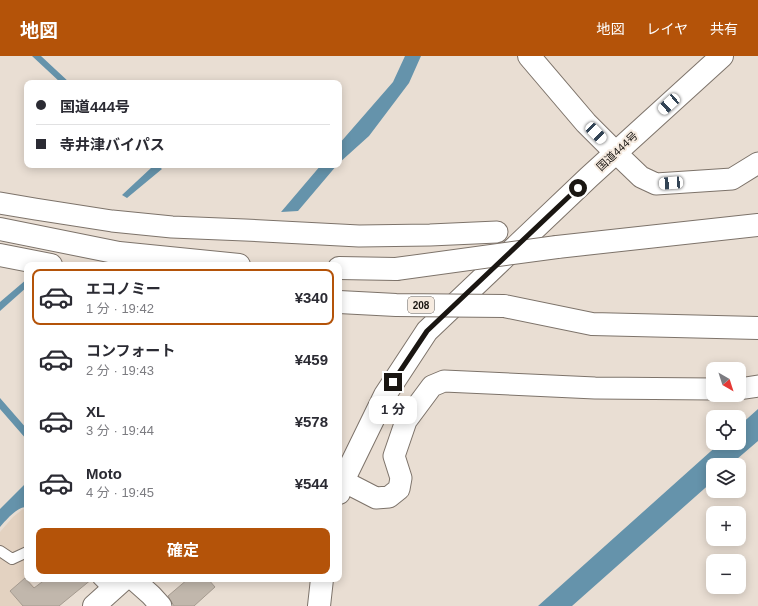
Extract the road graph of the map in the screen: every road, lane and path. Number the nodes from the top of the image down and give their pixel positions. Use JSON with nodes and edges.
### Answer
{"nodes":[{"id":1,"x":529,"y":56,"type":"edge"},
{"id":2,"x":722,"y":56,"type":"edge"},
{"id":3,"x":616,"y":153,"type":"junction"},
{"id":4,"x":758,"y":163,"type":"edge"},
{"id":5,"x":0,"y":203,"type":"edge"},
{"id":6,"x":758,"y":225,"type":"edge"},
{"id":7,"x":0,"y":229,"type":"edge"},
{"id":8,"x":497,"y":232,"type":"dead end"},
{"id":9,"x":0,"y":255,"type":"edge"},
{"id":10,"x":36,"y":262,"type":"edge"},
{"id":11,"x":210,"y":262,"type":"edge"},
{"id":12,"x":342,"y":268,"type":"edge"},
{"id":13,"x":342,"y":302,"type":"edge"},
{"id":14,"x":758,"y":328,"type":"edge"},
{"id":15,"x":758,"y":386,"type":"edge"},
{"id":16,"x":746,"y":388,"type":"edge"},
{"id":17,"x":706,"y":389,"type":"edge"},
{"id":18,"x":342,"y":481,"type":"edge"},
{"id":19,"x":342,"y":486,"type":"edge"},
{"id":20,"x":0,"y":551,"type":"edge"},
{"id":21,"x":24,"y":553,"type":"edge"},
{"id":22,"x":136,"y":582,"type":"edge"},
{"id":23,"x":322,"y":582,"type":"edge"},
{"id":24,"x":111,"y":583,"type":"edge"},
{"id":25,"x":94,"y":606,"type":"edge"},
{"id":26,"x":161,"y":606,"type":"edge"},
{"id":27,"x":319,"y":606,"type":"edge"}],
"edges":[{"from":1,"to":3,"type":"main road"},
{"from":2,"to":3,"type":"main road","name":"国道444号"},
{"from":3,"to":4,"type":"street"},
{"from":3,"to":18,"type":"main road","name":"国道444号"},
{"from":5,"to":8,"type":"street"},
{"from":6,"to":12,"type":"main road","bridge":true},
{"from":7,"to":11,"type":"main road"},
{"from":9,"to":10,"type":"main road"},
{"from":13,"to":14,"type":"main road","number":"208","bridge":true},
{"from":15,"to":16,"type":"street"},
{"from":17,"to":19,"type":"street"},
{"from":20,"to":21,"type":"lane"},
{"from":22,"to":26,"type":"street"},
{"from":23,"to":27,"type":"main road"},
{"from":24,"to":25,"type":"main road"}]}
